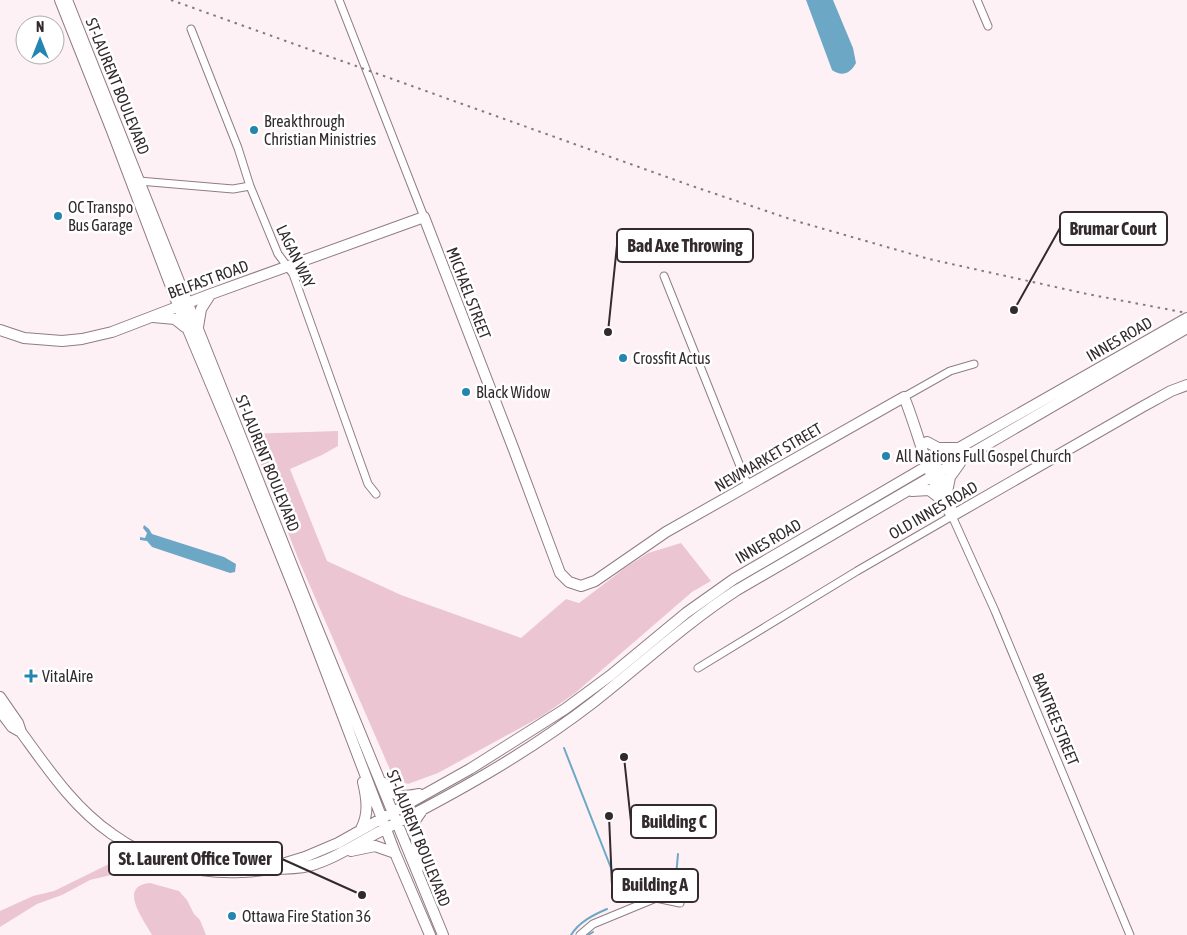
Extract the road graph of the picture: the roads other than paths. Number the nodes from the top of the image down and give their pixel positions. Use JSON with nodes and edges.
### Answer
{"nodes":[{"id":1,"x":60,"y":0,"type":"edge"},
{"id":2,"x":67,"y":0,"type":"edge"},
{"id":3,"x":339,"y":0,"type":"edge"},
{"id":4,"x":977,"y":0,"type":"edge"},
{"id":5,"x":988,"y":26,"type":"dead end"},
{"id":6,"x":191,"y":29,"type":"dead end"},
{"id":7,"x":139,"y":181,"type":"junction"},
{"id":8,"x":250,"y":186,"type":"junction"},
{"id":9,"x":424,"y":217,"type":"junction"},
{"id":10,"x":286,"y":266,"type":"junction"},
{"id":11,"x":664,"y":276,"type":"dead end"},
{"id":12,"x":168,"y":277,"type":"junction"},
{"id":13,"x":179,"y":283,"type":"junction"},
{"id":14,"x":211,"y":294,"type":"junction"},
{"id":15,"x":183,"y":304,"type":"junction"},
{"id":16,"x":149,"y":317,"type":"junction"},
{"id":17,"x":1187,"y":318,"type":"edge"},
{"id":18,"x":1187,"y":328,"type":"edge"},
{"id":19,"x":193,"y":329,"type":"junction"},
{"id":20,"x":0,"y":330,"type":"edge"},
{"id":21,"x":974,"y":364,"type":"dead end"},
{"id":22,"x":1187,"y":385,"type":"edge"},
{"id":23,"x":904,"y":397,"type":"junction"},
{"id":24,"x":912,"y":417,"type":"junction"},
{"id":25,"x":927,"y":442,"type":"junction"},
{"id":26,"x":960,"y":448,"type":"junction"},
{"id":27,"x":966,"y":457,"type":"junction"},
{"id":28,"x":932,"y":463,"type":"junction"},
{"id":29,"x":936,"y":475,"type":"junction"},
{"id":30,"x":748,"y":486,"type":"junction"},
{"id":31,"x":903,"y":493,"type":"junction"},
{"id":32,"x":376,"y":494,"type":"dead end"},
{"id":33,"x":944,"y":496,"type":"junction"},
{"id":34,"x":952,"y":516,"type":"junction"},
{"id":35,"x":581,"y":586,"type":"joint"},
{"id":36,"x":303,"y":602,"type":"junction"},
{"id":37,"x":698,"y":668,"type":"dead end"},
{"id":38,"x":0,"y":697,"type":"edge"},
{"id":39,"x":0,"y":711,"type":"edge"},
{"id":40,"x":21,"y":732,"type":"junction"},
{"id":41,"x":357,"y":754,"type":"junction"},
{"id":42,"x":376,"y":773,"type":"junction"},
{"id":43,"x":430,"y":792,"type":"junction"},
{"id":44,"x":393,"y":812,"type":"junction"},
{"id":45,"x":421,"y":812,"type":"junction"},
{"id":46,"x":382,"y":817,"type":"junction"},
{"id":47,"x":397,"y":823,"type":"junction"},
{"id":48,"x":386,"y":828,"type":"junction"},
{"id":49,"x":361,"y":829,"type":"junction"},
{"id":50,"x":395,"y":853,"type":"junction"},
{"id":51,"x":333,"y":856,"type":"junction"},
{"id":52,"x":268,"y":870,"type":"junction"},
{"id":53,"x":422,"y":883,"type":"junction"},
{"id":54,"x":680,"y":902,"type":"dead end"},
{"id":55,"x":430,"y":935,"type":"edge"},
{"id":56,"x":443,"y":935,"type":"edge"},
{"id":57,"x":580,"y":935,"type":"edge"},
{"id":58,"x":1130,"y":935,"type":"edge"}],
"edges":[{"from":1,"to":12,"type":"main road","name":"ST-LAURENT BOULEVARD"},
{"from":2,"to":7,"type":"main road","name":"ST-LAURENT BOULEVARD"},
{"from":3,"to":9,"type":"street","name":"MICHAEL STREET"},
{"from":4,"to":5,"type":"street"},
{"from":6,"to":8,"type":"street","name":"LAGAN WAY"},
{"from":7,"to":8,"type":"street"},
{"from":7,"to":13,"type":"main road","name":"ST-LAURENT BOULEVARD"},
{"from":8,"to":10,"type":"street","name":"LAGAN WAY"},
{"from":9,"to":10,"type":"main road","name":"BELFAST ROAD"},
{"from":9,"to":35,"type":"main road","name":"MICHAEL STREET"},
{"from":10,"to":14,"type":"main road","name":"BELFAST ROAD"},
{"from":10,"to":32,"type":"street","name":"LAGAN WAY"},
{"from":11,"to":30,"type":"street"},
{"from":12,"to":15,"type":"main road","name":"ST-LAURENT BOULEVARD"},
{"from":12,"to":16,"type":"main road"},
{"from":13,"to":14,"type":"main road"},
{"from":13,"to":15,"type":"main road","name":"ST-LAURENT BOULEVARD"},
{"from":14,"to":15,"type":"main road","name":"BELFAST ROAD"},
{"from":14,"to":19,"type":"main road"},
{"from":15,"to":16,"type":"main road","name":"BELFAST ROAD"},
{"from":15,"to":19,"type":"main road","name":"ST-LAURENT BOULEVARD"},
{"from":16,"to":19,"type":"main road"},
{"from":16,"to":20,"type":"main road","name":"BELFAST ROAD"},
{"from":17,"to":26,"type":"main road","name":"INNES ROAD"},
{"from":18,"to":27,"type":"main road","name":"INNES ROAD"},
{"from":19,"to":36,"type":"main road","name":"ST-LAURENT BOULEVARD"},
{"from":21,"to":23,"type":"street","name":"NEWMARKET STREET"},
{"from":22,"to":34,"type":"main road","name":"OLD INNES ROAD"},
{"from":23,"to":24,"type":"main road","name":"BANTREE STREET"},
{"from":23,"to":30,"type":"main road","name":"NEWMARKET STREET"},
{"from":24,"to":25,"type":"main road","name":"BANTREE STREET"},
{"from":24,"to":28,"type":"main road","name":"BANTREE STREET"},
{"from":25,"to":26,"type":"main road"},
{"from":25,"to":28,"type":"main road","name":"BANTREE STREET"},
{"from":26,"to":28,"type":"main road","name":"INNES ROAD"},
{"from":27,"to":29,"type":"main road","name":"INNES ROAD"},
{"from":27,"to":33,"type":"main road"},
{"from":28,"to":29,"type":"main road","name":"BANTREE STREET"},
{"from":28,"to":43,"type":"main road","name":"INNES ROAD"},
{"from":29,"to":31,"type":"main road","name":"INNES ROAD"},
{"from":29,"to":33,"type":"main road","name":"BANTREE STREET"},
{"from":30,"to":35,"type":"main road","name":"NEWMARKET STREET"},
{"from":31,"to":33,"type":"main road"},
{"from":31,"to":45,"type":"main road","name":"INNES ROAD"},
{"from":33,"to":34,"type":"main road","name":"BANTREE STREET"},
{"from":34,"to":37,"type":"street","name":"OLD INNES ROAD"},
{"from":34,"to":58,"type":"street","name":"BANTREE STREET"},
{"from":36,"to":41,"type":"main road","name":"ST-LAURENT BOULEVARD"},
{"from":36,"to":42,"type":"main road","name":"ST-LAURENT BOULEVARD"},
{"from":38,"to":40,"type":"main road"},
{"from":39,"to":40,"type":"main road"},
{"from":40,"to":52,"type":"main road"},
{"from":41,"to":46,"type":"main road","name":"ST-LAURENT BOULEVARD"},
{"from":41,"to":49,"type":"main road"},
{"from":42,"to":43,"type":"main road"},
{"from":42,"to":44,"type":"main road","name":"ST-LAURENT BOULEVARD"},
{"from":43,"to":44,"type":"main road","name":"INNES ROAD"},
{"from":44,"to":46,"type":"main road","name":"INNES ROAD"},
{"from":44,"to":47,"type":"main road","name":"ST-LAURENT BOULEVARD"},
{"from":45,"to":47,"type":"main road","name":"INNES ROAD"},
{"from":45,"to":53,"type":"main road"},
{"from":46,"to":48,"type":"main road","name":"ST-LAURENT BOULEVARD"},
{"from":46,"to":49,"type":"main road","name":"INNES ROAD"},
{"from":47,"to":48,"type":"main road","name":"INNES ROAD"},
{"from":47,"to":53,"type":"main road","name":"ST-LAURENT BOULEVARD"},
{"from":48,"to":50,"type":"main road","name":"ST-LAURENT BOULEVARD"},
{"from":48,"to":51,"type":"main road","name":"INNES ROAD"},
{"from":49,"to":52,"type":"main road","name":"INNES ROAD"},
{"from":50,"to":51,"type":"main road"},
{"from":50,"to":55,"type":"main road","name":"ST-LAURENT BOULEVARD"},
{"from":51,"to":52,"type":"main road"},
{"from":53,"to":56,"type":"main road","name":"ST-LAURENT BOULEVARD"},
{"from":54,"to":57,"type":"street"}]}
